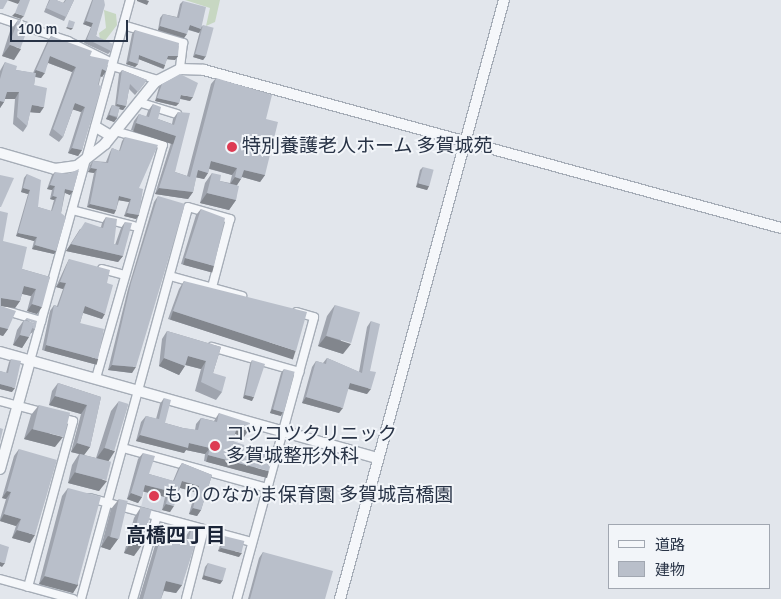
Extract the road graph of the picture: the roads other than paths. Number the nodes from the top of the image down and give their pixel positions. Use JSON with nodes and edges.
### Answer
{"nodes":[{"id":1,"x":130,"y":0,"type":"edge"},
{"id":2,"x":504,"y":0,"type":"edge"},
{"id":3,"x":0,"y":18,"type":"edge"},
{"id":4,"x":123,"y":25,"type":"junction"},
{"id":5,"x":113,"y":65,"type":"junction"},
{"id":6,"x":180,"y":69,"type":"junction"},
{"id":7,"x":158,"y":80,"type":"junction"},
{"id":8,"x":138,"y":102,"type":"junction"},
{"id":9,"x":177,"y":114,"type":"edge"},
{"id":10,"x":96,"y":127,"type":"junction"},
{"id":11,"x":113,"y":134,"type":"junction"},
{"id":12,"x":466,"y":141,"type":"junction"},
{"id":13,"x":0,"y":154,"type":"edge"},
{"id":14,"x":86,"y":162,"type":"junction"},
{"id":15,"x":72,"y":210,"type":"junction"},
{"id":16,"x":138,"y":227,"type":"junction"},
{"id":17,"x":781,"y":228,"type":"edge"},
{"id":18,"x":58,"y":257,"type":"junction"},
{"id":19,"x":68,"y":260,"type":"edge"},
{"id":20,"x":96,"y":267,"type":"edge"},
{"id":21,"x":124,"y":275,"type":"junction"},
{"id":22,"x":170,"y":276,"type":"junction"},
{"id":23,"x":212,"y":287,"type":"junction"},
{"id":24,"x":249,"y":298,"type":"edge"},
{"id":25,"x":0,"y":309,"type":"edge"},
{"id":26,"x":286,"y":309,"type":"edge"},
{"id":27,"x":41,"y":321,"type":"junction"},
{"id":28,"x":155,"y":331,"type":"junction"},
{"id":29,"x":164,"y":333,"type":"dead end"},
{"id":30,"x":200,"y":344,"type":"edge"},
{"id":31,"x":0,"y":352,"type":"edge"},
{"id":32,"x":30,"y":361,"type":"junction"},
{"id":33,"x":300,"y":372,"type":"junction"},
{"id":34,"x":96,"y":378,"type":"junction"},
{"id":35,"x":138,"y":390,"type":"junction"},
{"id":36,"x":0,"y":401,"type":"edge"},
{"id":37,"x":18,"y":406,"type":"junction"},
{"id":38,"x":283,"y":429,"type":"junction"},
{"id":39,"x":123,"y":448,"type":"junction"},
{"id":40,"x":378,"y":458,"type":"junction"},
{"id":41,"x":0,"y":469,"type":"edge"},
{"id":42,"x":55,"y":488,"type":"junction"},
{"id":43,"x":268,"y":488,"type":"junction"},
{"id":44,"x":64,"y":490,"type":"dead end"},
{"id":45,"x":81,"y":495,"type":"edge"},
{"id":46,"x":107,"y":503,"type":"junction"},
{"id":47,"x":157,"y":516,"type":"junction"},
{"id":48,"x":204,"y":529,"type":"junction"},
{"id":49,"x":252,"y":542,"type":"junction"},
{"id":50,"x":0,"y":579,"type":"edge"},
{"id":51,"x":28,"y":587,"type":"junction"},
{"id":52,"x":73,"y":599,"type":"edge"},
{"id":53,"x":81,"y":599,"type":"edge"},
{"id":54,"x":134,"y":599,"type":"edge"},
{"id":55,"x":186,"y":599,"type":"edge"},
{"id":56,"x":237,"y":599,"type":"edge"},
{"id":57,"x":340,"y":599,"type":"edge"}],
"edges":[{"from":1,"to":4,"type":"street"},
{"from":2,"to":12,"type":"street"},
{"from":3,"to":5,"type":"street"},
{"from":4,"to":5,"type":"street"},
{"from":4,"to":6,"type":"street"},
{"from":5,"to":7,"type":"street"},
{"from":5,"to":10,"type":"street"},
{"from":6,"to":7,"type":"street"},
{"from":6,"to":12,"type":"street"},
{"from":7,"to":8,"type":"street"},
{"from":8,"to":9,"type":"street"},
{"from":8,"to":11,"type":"street"},
{"from":10,"to":11,"type":"street"},
{"from":10,"to":14,"type":"street"},
{"from":11,"to":14,"type":"street"},
{"from":11,"to":16,"type":"street"},
{"from":12,"to":17,"type":"street"},
{"from":12,"to":40,"type":"street"},
{"from":13,"to":14,"type":"street"},
{"from":14,"to":15,"type":"street"},
{"from":15,"to":16,"type":"street"},
{"from":15,"to":18,"type":"street"},
{"from":16,"to":21,"type":"street"},
{"from":18,"to":19,"type":"street"},
{"from":18,"to":27,"type":"street"},
{"from":20,"to":21,"type":"street"},
{"from":21,"to":34,"type":"street"},
{"from":22,"to":23,"type":"street"},
{"from":22,"to":23,"type":"street"},
{"from":22,"to":28,"type":"street"},
{"from":23,"to":24,"type":"street"},
{"from":25,"to":27,"type":"street"},
{"from":26,"to":33,"type":"street"},
{"from":27,"to":32,"type":"street"},
{"from":28,"to":29,"type":"street"},
{"from":28,"to":35,"type":"street"},
{"from":30,"to":33,"type":"street"},
{"from":31,"to":32,"type":"street"},
{"from":32,"to":34,"type":"street"},
{"from":32,"to":37,"type":"street"},
{"from":33,"to":38,"type":"street"},
{"from":34,"to":35,"type":"street"},
{"from":35,"to":38,"type":"street"},
{"from":35,"to":39,"type":"street"},
{"from":36,"to":37,"type":"street"},
{"from":37,"to":41,"type":"street"},
{"from":37,"to":42,"type":"street"},
{"from":38,"to":40,"type":"street"},
{"from":38,"to":43,"type":"street"},
{"from":39,"to":43,"type":"street"},
{"from":39,"to":46,"type":"street"},
{"from":40,"to":57,"type":"street"},
{"from":42,"to":44,"type":"street"},
{"from":42,"to":51,"type":"street"},
{"from":43,"to":49,"type":"street"},
{"from":45,"to":46,"type":"street"},
{"from":46,"to":47,"type":"street"},
{"from":46,"to":53,"type":"street"},
{"from":47,"to":48,"type":"street"},
{"from":47,"to":54,"type":"street"},
{"from":48,"to":49,"type":"street"},
{"from":48,"to":55,"type":"street"},
{"from":49,"to":56,"type":"street"},
{"from":50,"to":51,"type":"street"},
{"from":51,"to":52,"type":"street"}]}
